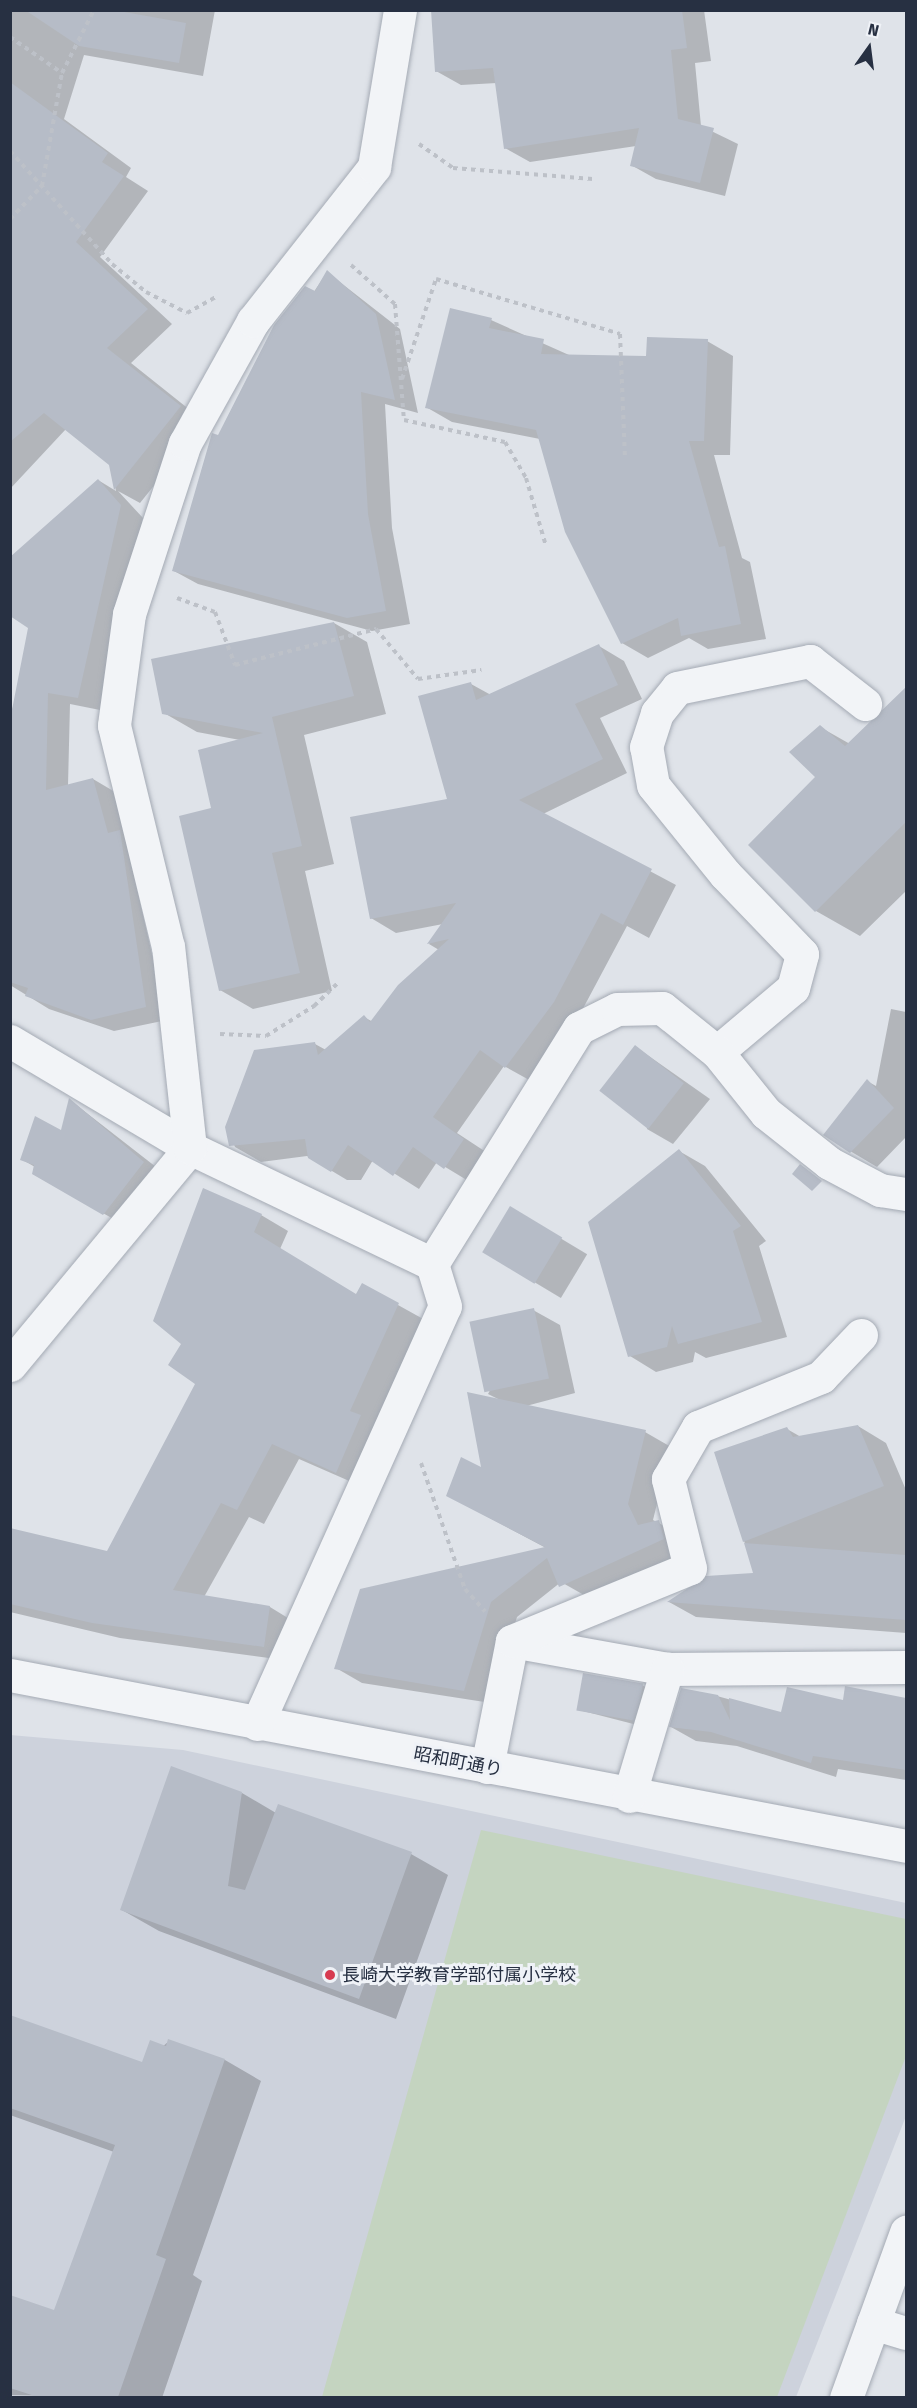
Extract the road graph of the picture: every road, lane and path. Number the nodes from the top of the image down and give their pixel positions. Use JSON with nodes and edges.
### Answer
{"nodes":[{"id":1,"x":94,"y":10,"type":"edge"},
{"id":2,"x":400,"y":10,"type":"edge"},
{"id":3,"x":10,"y":37,"type":"edge"},
{"id":4,"x":62,"y":73,"type":"junction"},
{"id":5,"x":382,"y":118,"type":"junction"},
{"id":6,"x":10,"y":151,"type":"edge"},
{"id":7,"x":592,"y":179,"type":"dead end"},
{"id":8,"x":42,"y":186,"type":"junction"},
{"id":9,"x":10,"y":219,"type":"edge"},
{"id":10,"x":318,"y":237,"type":"junction"},
{"id":11,"x":228,"y":291,"type":"dead end"},
{"id":12,"x":401,"y":383,"type":"junction"},
{"id":13,"x":625,"y":456,"type":"dead end"},
{"id":14,"x":546,"y":546,"type":"dead end"},
{"id":15,"x":140,"y":584,"type":"junction"},
{"id":16,"x":481,"y":670,"type":"dead end"},
{"id":17,"x":866,"y":704,"type":"dead end"},
{"id":18,"x":339,"y":982,"type":"dead end"},
{"id":19,"x":178,"y":1031,"type":"junction"},
{"id":20,"x":10,"y":1041,"type":"edge"},
{"id":21,"x":717,"y":1052,"type":"junction"},
{"id":22,"x":190,"y":1148,"type":"junction"},
{"id":23,"x":906,"y":1194,"type":"edge"},
{"id":24,"x":432,"y":1264,"type":"junction"},
{"id":25,"x":861,"y":1335,"type":"dead end"},
{"id":26,"x":10,"y":1365,"type":"edge"},
{"id":27,"x":401,"y":1402,"type":"junction"},
{"id":28,"x":512,"y":1641,"type":"junction"},
{"id":29,"x":906,"y":1667,"type":"edge"},
{"id":30,"x":667,"y":1669,"type":"junction"},
{"id":31,"x":10,"y":1675,"type":"edge"},
{"id":32,"x":257,"y":1724,"type":"junction"},
{"id":33,"x":487,"y":1767,"type":"junction"},
{"id":34,"x":629,"y":1796,"type":"junction"},
{"id":35,"x":906,"y":1846,"type":"edge"},
{"id":36,"x":906,"y":2238,"type":"edge"},
{"id":37,"x":873,"y":2323,"type":"junction"},
{"id":38,"x":906,"y":2333,"type":"edge"},
{"id":39,"x":846,"y":2397,"type":"edge"}],
"edges":[{"from":1,"to":4,"type":"path"},
{"from":2,"to":5,"type":"street"},
{"from":3,"to":4,"type":"path"},
{"from":4,"to":8,"type":"path"},
{"from":5,"to":7,"type":"path"},
{"from":5,"to":10,"type":"street"},
{"from":6,"to":8,"type":"path"},
{"from":8,"to":9,"type":"path"},
{"from":8,"to":11,"type":"path"},
{"from":10,"to":12,"type":"path"},
{"from":10,"to":15,"type":"street"},
{"from":12,"to":13,"type":"path"},
{"from":12,"to":14,"type":"path"},
{"from":15,"to":16,"type":"path"},
{"from":15,"to":19,"type":"street"},
{"from":17,"to":21,"type":"street"},
{"from":18,"to":19,"type":"path"},
{"from":19,"to":22,"type":"street"},
{"from":20,"to":22,"type":"street"},
{"from":21,"to":23,"type":"street"},
{"from":21,"to":24,"type":"street"},
{"from":22,"to":24,"type":"street"},
{"from":22,"to":26,"type":"street"},
{"from":24,"to":27,"type":"street"},
{"from":25,"to":28,"type":"street"},
{"from":27,"to":28,"type":"path"},
{"from":27,"to":32,"type":"street"},
{"from":28,"to":30,"type":"street"},
{"from":28,"to":33,"type":"street"},
{"from":29,"to":30,"type":"street"},
{"from":30,"to":34,"type":"street"},
{"from":31,"to":32,"type":"street","name":"昭和町通り"},
{"from":32,"to":33,"type":"street","name":"昭和町通り"},
{"from":33,"to":34,"type":"street","name":"昭和町通り"},
{"from":34,"to":35,"type":"street","name":"昭和町通り"},
{"from":36,"to":37,"type":"street"},
{"from":37,"to":38,"type":"street"},
{"from":37,"to":39,"type":"street"}]}
